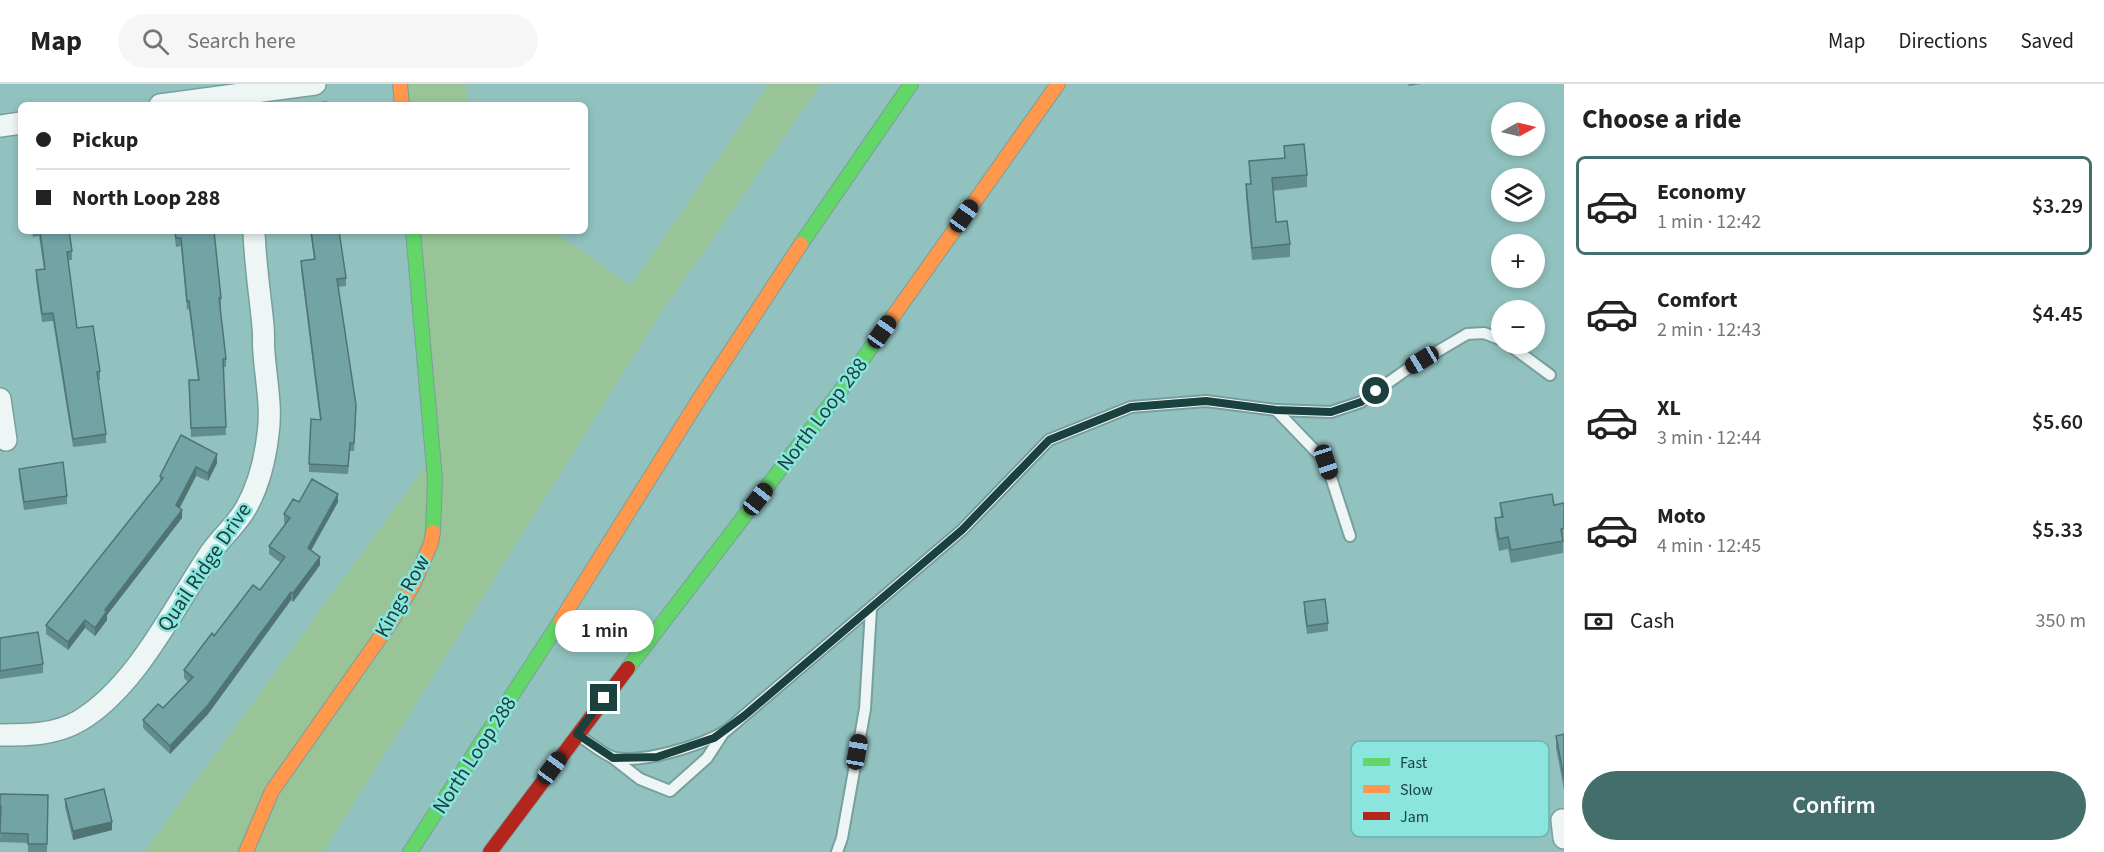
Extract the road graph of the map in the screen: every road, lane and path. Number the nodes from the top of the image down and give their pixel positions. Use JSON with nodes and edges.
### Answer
{"nodes":[{"id":1,"x":315,"y":84,"type":"edge"},
{"id":2,"x":400,"y":84,"type":"edge"},
{"id":3,"x":911,"y":84,"type":"edge"},
{"id":4,"x":1058,"y":84,"type":"edge"},
{"id":5,"x":241,"y":100,"type":"edge"},
{"id":6,"x":209,"y":102,"type":"edge"},
{"id":7,"x":402,"y":102,"type":"edge"},
{"id":8,"x":18,"y":123,"type":"edge"},
{"id":9,"x":0,"y":126,"type":"edge"},
{"id":10,"x":254,"y":234,"type":"edge"},
{"id":11,"x":413,"y":234,"type":"edge"},
{"id":12,"x":1491,"y":336,"type":"edge"},
{"id":13,"x":1522,"y":354,"type":"edge"},
{"id":14,"x":1550,"y":375,"type":"dead end"},
{"id":15,"x":0,"y":399,"type":"edge"},
{"id":16,"x":1276,"y":410,"type":"junction"},
{"id":17,"x":6,"y":440,"type":"dead end"},
{"id":18,"x":1350,"y":536,"type":"dead end"},
{"id":19,"x":871,"y":609,"type":"junction"},
{"id":20,"x":726,"y":731,"type":"junction"},
{"id":21,"x":577,"y":734,"type":"junction"},
{"id":22,"x":0,"y":735,"type":"edge"},
{"id":23,"x":613,"y":758,"type":"junction"},
{"id":24,"x":246,"y":852,"type":"edge"},
{"id":25,"x":410,"y":852,"type":"edge"},
{"id":26,"x":490,"y":852,"type":"edge"},
{"id":27,"x":837,"y":852,"type":"edge"}],
"edges":[{"from":1,"to":5,"type":"street"},
{"from":2,"to":7,"type":"main road"},
{"from":3,"to":25,"type":"main road","name":"North Loop 288"},
{"from":4,"to":21,"type":"main road","name":"North Loop 288"},
{"from":5,"to":6,"type":"street"},
{"from":8,"to":9,"type":"street"},
{"from":10,"to":22,"type":"street","name":"Quail Ridge Drive"},
{"from":11,"to":24,"type":"main road","name":"Kings Row"},
{"from":12,"to":16,"type":"lane"},
{"from":13,"to":14,"type":"lane"},
{"from":15,"to":17,"type":"street"},
{"from":16,"to":18,"type":"lane"},
{"from":16,"to":19,"type":"lane"},
{"from":19,"to":20,"type":"lane"},
{"from":19,"to":27,"type":"lane"},
{"from":20,"to":23,"type":"lane"},
{"from":20,"to":23,"type":"lane"},
{"from":21,"to":23,"type":"lane"},
{"from":21,"to":26,"type":"main road","name":"North Loop 288"}]}
